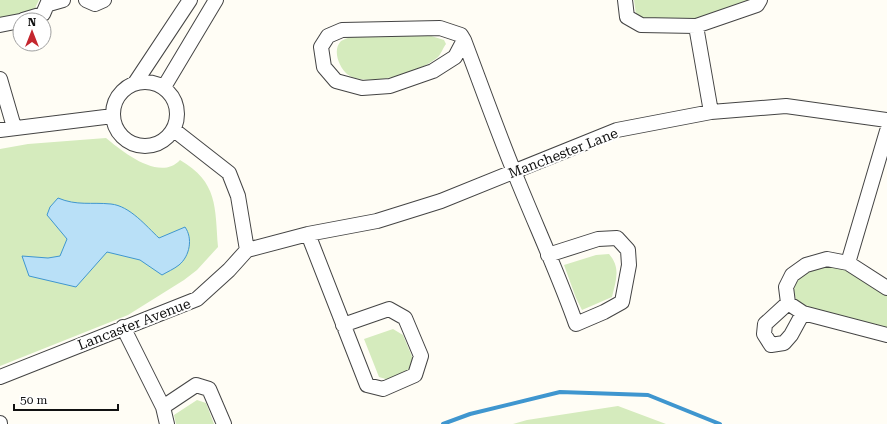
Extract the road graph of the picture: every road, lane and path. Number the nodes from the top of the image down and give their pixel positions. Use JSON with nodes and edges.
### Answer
{"nodes":[{"id":1,"x":63,"y":0,"type":"edge"},
{"id":2,"x":86,"y":0,"type":"edge"},
{"id":3,"x":104,"y":0,"type":"edge"},
{"id":4,"x":190,"y":0,"type":"edge"},
{"id":5,"x":216,"y":0,"type":"edge"},
{"id":6,"x":625,"y":0,"type":"edge"},
{"id":7,"x":760,"y":0,"type":"edge"},
{"id":8,"x":49,"y":2,"type":"edge"},
{"id":9,"x":44,"y":12,"type":"edge"},
{"id":10,"x":12,"y":22,"type":"edge"},
{"id":11,"x":0,"y":25,"type":"edge"},
{"id":12,"x":696,"y":26,"type":"junction"},
{"id":13,"x":464,"y":40,"type":"junction"},
{"id":14,"x":0,"y":79,"type":"edge"},
{"id":15,"x":135,"y":83,"type":"junction"},
{"id":16,"x":164,"y":87,"type":"junction"},
{"id":17,"x":711,"y":112,"type":"junction"},
{"id":18,"x":113,"y":116,"type":"junction"},
{"id":19,"x":887,"y":120,"type":"edge"},
{"id":20,"x":7,"y":129,"type":"edge"},
{"id":21,"x":174,"y":130,"type":"junction"},
{"id":22,"x":887,"y":131,"type":"edge"},
{"id":23,"x":514,"y":172,"type":"junction"},
{"id":24,"x":308,"y":234,"type":"junction"},
{"id":25,"x":247,"y":250,"type":"junction"},
{"id":26,"x":548,"y":255,"type":"junction"},
{"id":27,"x":848,"y":263,"type":"junction"},
{"id":28,"x":887,"y":288,"type":"edge"},
{"id":29,"x":788,"y":303,"type":"junction"},
{"id":30,"x":803,"y":313,"type":"junction"},
{"id":31,"x":343,"y":325,"type":"junction"},
{"id":32,"x":123,"y":327,"type":"junction"},
{"id":33,"x":887,"y":335,"type":"edge"},
{"id":34,"x":0,"y":377,"type":"edge"},
{"id":35,"x":163,"y":407,"type":"junction"},
{"id":36,"x":167,"y":424,"type":"edge"},
{"id":37,"x":224,"y":424,"type":"edge"}],
"edges":[{"from":1,"to":8,"type":"street"},
{"from":2,"to":3,"type":"street"},
{"from":4,"to":15,"type":"street"},
{"from":5,"to":16,"type":"street"},
{"from":6,"to":12,"type":"street"},
{"from":7,"to":12,"type":"street"},
{"from":8,"to":9,"type":"street"},
{"from":10,"to":11,"type":"street"},
{"from":12,"to":17,"type":"street"},
{"from":13,"to":13,"type":"street"},
{"from":13,"to":23,"type":"street"},
{"from":14,"to":20,"type":"street"},
{"from":15,"to":16,"type":"street"},
{"from":15,"to":18,"type":"street"},
{"from":16,"to":21,"type":"street"},
{"from":17,"to":19,"type":"street","name":"Manchester Lane"},
{"from":17,"to":23,"type":"street","name":"Manchester Lane"},
{"from":18,"to":20,"type":"street"},
{"from":18,"to":21,"type":"street"},
{"from":21,"to":25,"type":"street"},
{"from":22,"to":27,"type":"street"},
{"from":23,"to":24,"type":"street","name":"Manchester Lane"},
{"from":23,"to":26,"type":"street"},
{"from":24,"to":25,"type":"street","name":"Manchester Lane"},
{"from":24,"to":31,"type":"street"},
{"from":25,"to":32,"type":"street","name":"Lancaster Avenue"},
{"from":26,"to":26,"type":"street"},
{"from":27,"to":28,"type":"street"},
{"from":27,"to":29,"type":"street"},
{"from":29,"to":30,"type":"street"},
{"from":29,"to":30,"type":"street"},
{"from":30,"to":33,"type":"street"},
{"from":31,"to":31,"type":"street"},
{"from":32,"to":34,"type":"street","name":"Lancaster Avenue"},
{"from":32,"to":35,"type":"street"},
{"from":35,"to":36,"type":"street"},
{"from":35,"to":37,"type":"street"}]}
